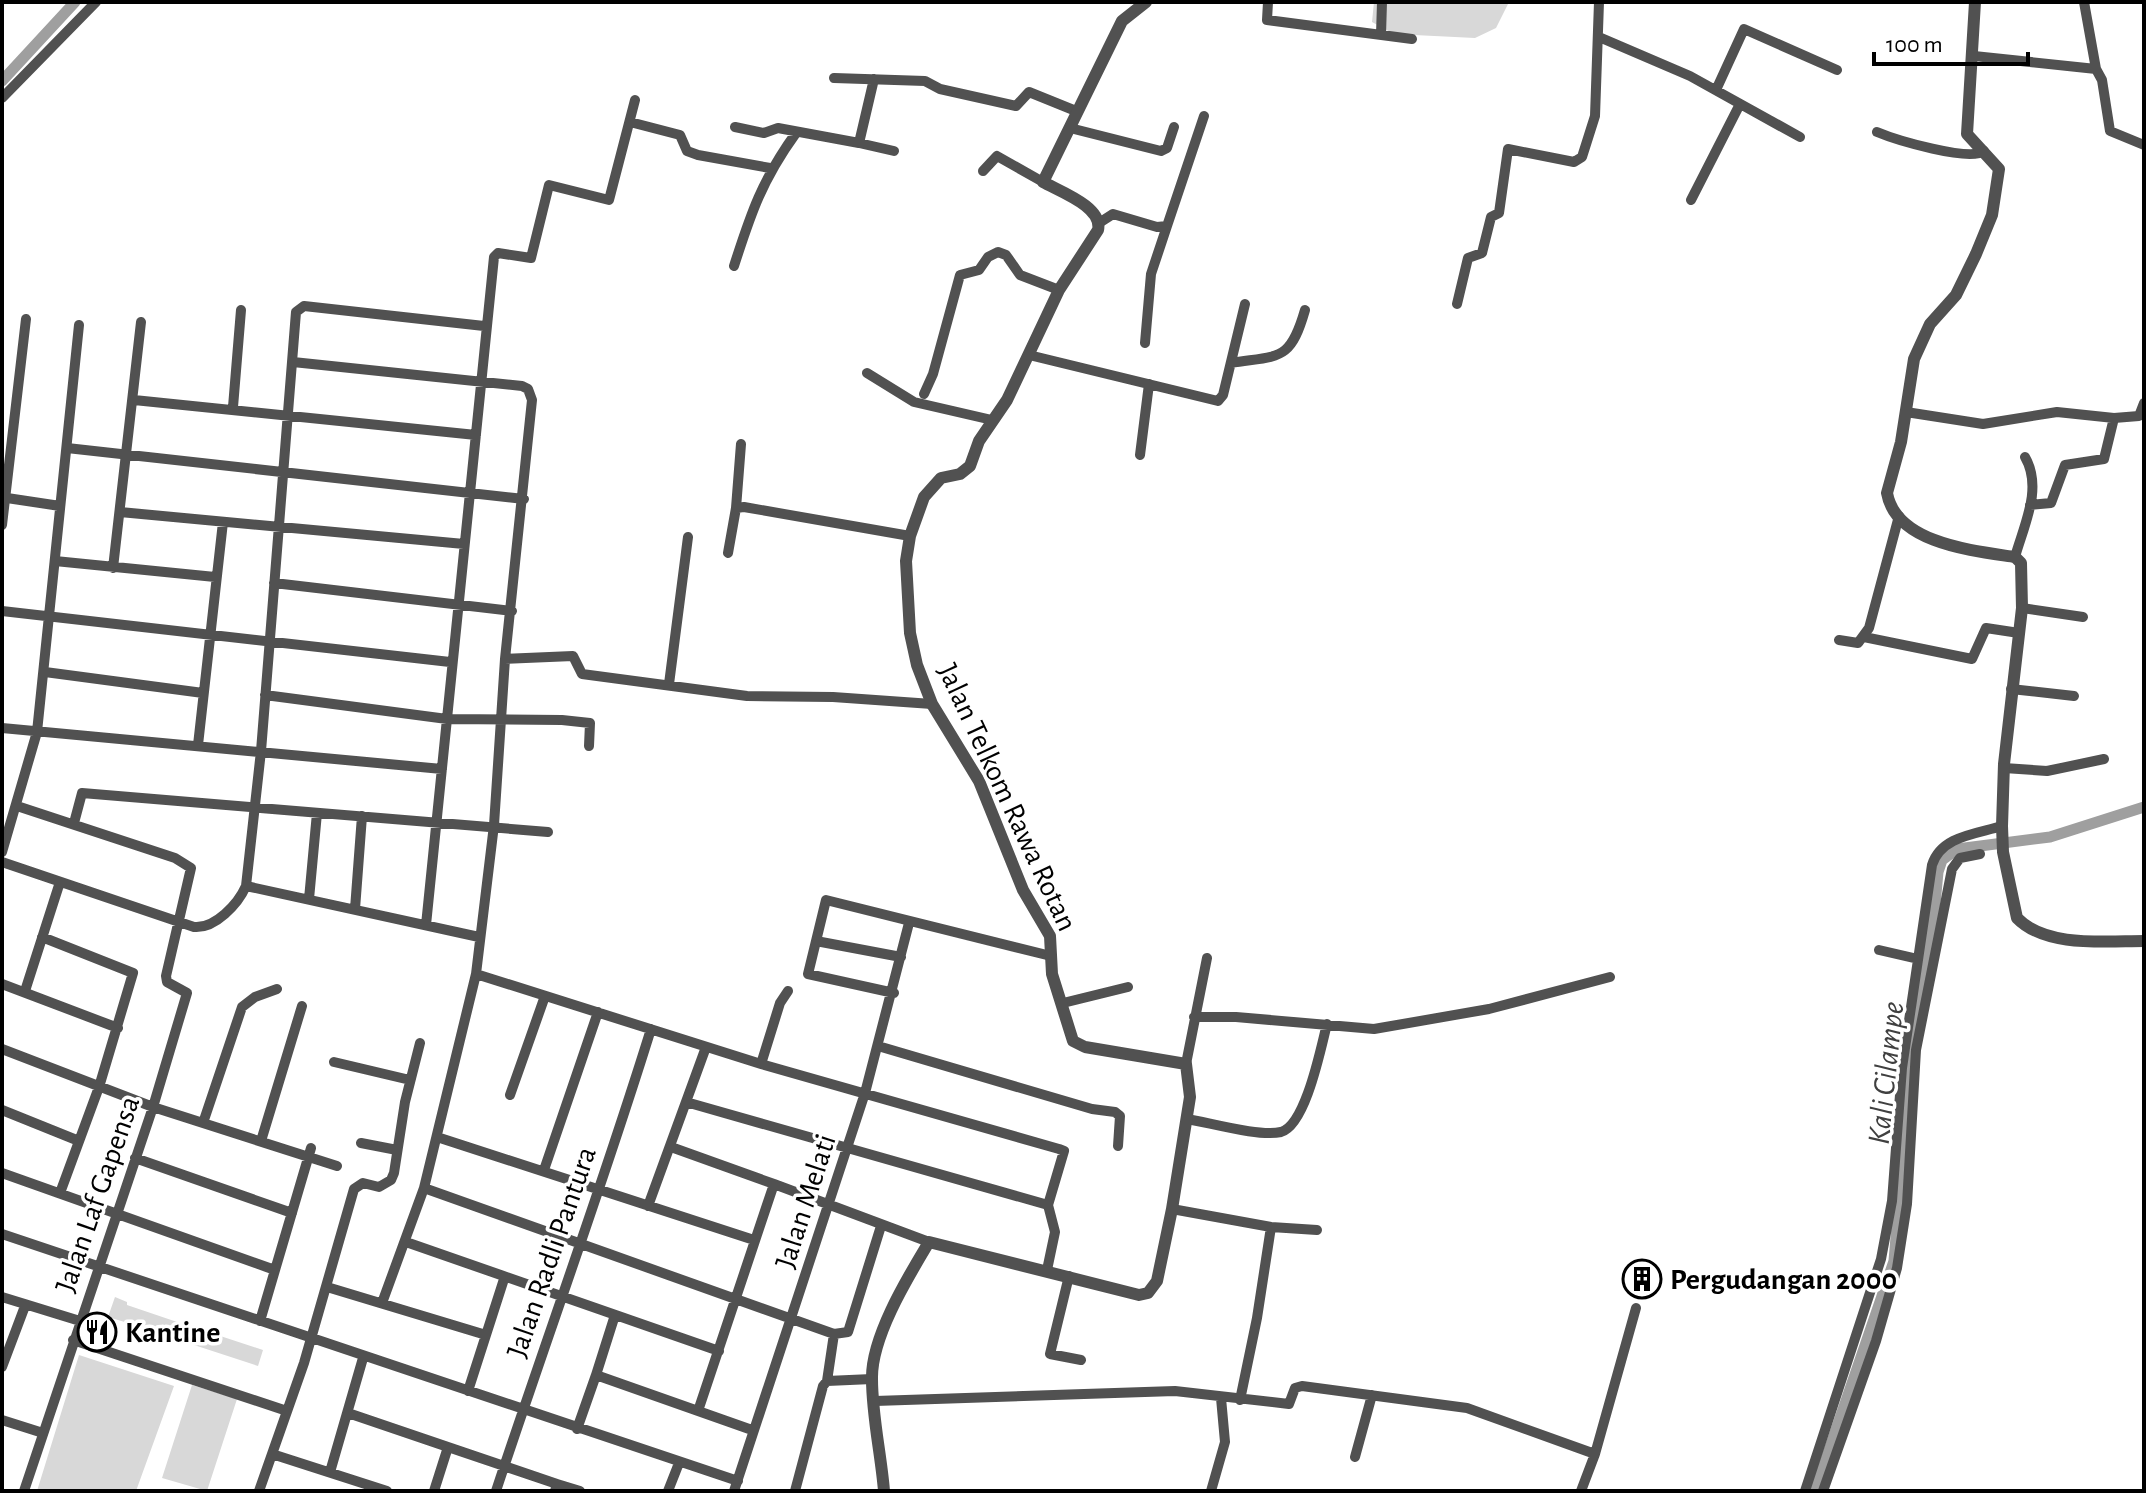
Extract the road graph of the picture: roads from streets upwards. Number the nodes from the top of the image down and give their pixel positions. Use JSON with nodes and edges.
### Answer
{"nodes":[{"id":1,"x":96,"y":2,"type":"edge"},
{"id":2,"x":1146,"y":2,"type":"edge"},
{"id":3,"x":1268,"y":2,"type":"edge"},
{"id":4,"x":1382,"y":2,"type":"edge"},
{"id":5,"x":1599,"y":2,"type":"edge"},
{"id":6,"x":1975,"y":2,"type":"edge"},
{"id":7,"x":2084,"y":2,"type":"edge"},
{"id":8,"x":1381,"y":35,"type":"junction"},
{"id":9,"x":1599,"y":37,"type":"junction"},
{"id":10,"x":1412,"y":39,"type":"dead end"},
{"id":11,"x":1974,"y":56,"type":"junction"},
{"id":12,"x":2096,"y":69,"type":"junction"},
{"id":13,"x":1837,"y":70,"type":"dead end"},
{"id":14,"x":834,"y":78,"type":"dead end"},
{"id":15,"x":874,"y":79,"type":"junction"},
{"id":16,"x":1716,"y":90,"type":"junction"},
{"id":17,"x":2,"y":98,"type":"edge"},
{"id":18,"x":635,"y":100,"type":"dead end"},
{"id":19,"x":1740,"y":104,"type":"junction"},
{"id":20,"x":1076,"y":111,"type":"junction"},
{"id":21,"x":1204,"y":116,"type":"dead end"},
{"id":22,"x":630,"y":122,"type":"junction"},
{"id":23,"x":735,"y":127,"type":"dead end"},
{"id":24,"x":1174,"y":127,"type":"dead end"},
{"id":25,"x":1070,"y":128,"type":"junction"},
{"id":26,"x":1877,"y":132,"type":"dead end"},
{"id":27,"x":796,"y":133,"type":"junction"},
{"id":28,"x":1800,"y":137,"type":"dead end"},
{"id":29,"x":859,"y":143,"type":"junction"},
{"id":30,"x":2144,"y":145,"type":"edge"},
{"id":31,"x":894,"y":151,"type":"dead end"},
{"id":32,"x":1984,"y":151,"type":"junction"},
{"id":33,"x":770,"y":168,"type":"junction"},
{"id":34,"x":983,"y":171,"type":"dead end"},
{"id":35,"x":1043,"y":182,"type":"junction"},
{"id":36,"x":1691,"y":200,"type":"dead end"},
{"id":37,"x":1099,"y":223,"type":"junction"},
{"id":38,"x":1167,"y":226,"type":"junction"},
{"id":39,"x":734,"y":266,"type":"dead end"},
{"id":40,"x":1059,"y":290,"type":"junction"},
{"id":41,"x":1245,"y":304,"type":"dead end"},
{"id":42,"x":1457,"y":304,"type":"dead end"},
{"id":43,"x":241,"y":310,"type":"dead end"},
{"id":44,"x":1305,"y":310,"type":"dead end"},
{"id":45,"x":26,"y":319,"type":"dead end"},
{"id":46,"x":141,"y":322,"type":"dead end"},
{"id":47,"x":79,"y":325,"type":"dead end"},
{"id":48,"x":484,"y":326,"type":"junction"},
{"id":49,"x":1145,"y":343,"type":"dead end"},
{"id":50,"x":1029,"y":355,"type":"junction"},
{"id":51,"x":293,"y":362,"type":"junction"},
{"id":52,"x":1231,"y":363,"type":"junction"},
{"id":53,"x":867,"y":373,"type":"dead end"},
{"id":54,"x":480,"y":381,"type":"junction"},
{"id":55,"x":1149,"y":384,"type":"junction"},
{"id":56,"x":924,"y":394,"type":"dead end"},
{"id":57,"x":134,"y":400,"type":"junction"},
{"id":58,"x":2144,"y":403,"type":"edge"},
{"id":59,"x":233,"y":407,"type":"junction"},
{"id":60,"x":1906,"y":412,"type":"junction"},
{"id":61,"x":289,"y":414,"type":"junction"},
{"id":62,"x":2114,"y":418,"type":"junction"},
{"id":63,"x":992,"y":420,"type":"junction"},
{"id":64,"x":476,"y":435,"type":"junction"},
{"id":65,"x":741,"y":444,"type":"dead end"},
{"id":66,"x":67,"y":448,"type":"junction"},
{"id":67,"x":1140,"y":455,"type":"dead end"},
{"id":68,"x":128,"y":456,"type":"junction"},
{"id":69,"x":2025,"y":457,"type":"dead end"},
{"id":70,"x":282,"y":471,"type":"junction"},
{"id":71,"x":468,"y":493,"type":"junction"},
{"id":72,"x":7,"y":498,"type":"junction"},
{"id":73,"x":524,"y":499,"type":"junction"},
{"id":74,"x":2030,"y":505,"type":"junction"},
{"id":75,"x":60,"y":506,"type":"junction"},
{"id":76,"x":736,"y":508,"type":"junction"},
{"id":77,"x":120,"y":512,"type":"junction"},
{"id":78,"x":1899,"y":516,"type":"junction"},
{"id":79,"x":223,"y":522,"type":"junction"},
{"id":80,"x":2,"y":525,"type":"edge"},
{"id":81,"x":278,"y":528,"type":"junction"},
{"id":82,"x":910,"y":536,"type":"junction"},
{"id":83,"x":688,"y":537,"type":"dead end"},
{"id":84,"x":464,"y":544,"type":"junction"},
{"id":85,"x":728,"y":553,"type":"dead end"},
{"id":86,"x":2015,"y":557,"type":"junction"},
{"id":87,"x":55,"y":561,"type":"junction"},
{"id":88,"x":113,"y":568,"type":"junction"},
{"id":89,"x":215,"y":577,"type":"junction"},
{"id":90,"x":274,"y":583,"type":"junction"},
{"id":91,"x":456,"y":605,"type":"junction"},
{"id":92,"x":2022,"y":608,"type":"junction"},
{"id":93,"x":2,"y":611,"type":"edge"},
{"id":94,"x":512,"y":611,"type":"junction"},
{"id":95,"x":2083,"y":617,"type":"dead end"},
{"id":96,"x":52,"y":619,"type":"junction"},
{"id":97,"x":2019,"y":633,"type":"junction"},
{"id":98,"x":210,"y":637,"type":"junction"},
{"id":99,"x":1864,"y":637,"type":"junction"},
{"id":100,"x":270,"y":640,"type":"junction"},
{"id":101,"x":1839,"y":640,"type":"dead end"},
{"id":102,"x":505,"y":659,"type":"junction"},
{"id":103,"x":450,"y":662,"type":"junction"},
{"id":104,"x":45,"y":672,"type":"junction"},
{"id":105,"x":669,"y":684,"type":"junction"},
{"id":106,"x":2011,"y":689,"type":"junction"},
{"id":107,"x":203,"y":693,"type":"junction"},
{"id":108,"x":265,"y":695,"type":"junction"},
{"id":109,"x":2074,"y":696,"type":"dead end"},
{"id":110,"x":932,"y":704,"type":"junction"},
{"id":111,"x":447,"y":719,"type":"junction"},
{"id":112,"x":503,"y":722,"type":"junction"},
{"id":113,"x":2,"y":728,"type":"edge"},
{"id":114,"x":37,"y":732,"type":"junction"},
{"id":115,"x":198,"y":745,"type":"junction"},
{"id":116,"x":589,"y":746,"type":"dead end"},
{"id":117,"x":261,"y":751,"type":"junction"},
{"id":118,"x":2104,"y":759,"type":"dead end"},
{"id":119,"x":2004,"y":768,"type":"junction"},
{"id":120,"x":442,"y":769,"type":"junction"},
{"id":121,"x":17,"y":806,"type":"junction"},
{"id":122,"x":255,"y":808,"type":"junction"},
{"id":123,"x":317,"y":813,"type":"junction"},
{"id":124,"x":362,"y":816,"type":"junction"},
{"id":125,"x":437,"y":821,"type":"junction"},
{"id":126,"x":74,"y":823,"type":"junction"},
{"id":127,"x":494,"y":825,"type":"junction"},
{"id":128,"x":2002,"y":830,"type":"junction"},
{"id":129,"x":548,"y":832,"type":"dead end"},
{"id":130,"x":2,"y":852,"type":"edge"},
{"id":131,"x":1980,"y":854,"type":"dead end"},
{"id":132,"x":2,"y":862,"type":"edge"},
{"id":133,"x":60,"y":882,"type":"junction"},
{"id":134,"x":246,"y":886,"type":"junction"},
{"id":135,"x":309,"y":899,"type":"junction"},
{"id":136,"x":355,"y":909,"type":"junction"},
{"id":137,"x":177,"y":923,"type":"junction"},
{"id":138,"x":909,"y":923,"type":"junction"},
{"id":139,"x":426,"y":925,"type":"junction"},
{"id":140,"x":42,"y":937,"type":"junction"},
{"id":141,"x":479,"y":937,"type":"junction"},
{"id":142,"x":816,"y":941,"type":"junction"},
{"id":143,"x":2144,"y":941,"type":"edge"},
{"id":144,"x":1879,"y":950,"type":"dead end"},
{"id":145,"x":1051,"y":956,"type":"junction"},
{"id":146,"x":901,"y":957,"type":"junction"},
{"id":147,"x":1207,"y":958,"type":"dead end"},
{"id":148,"x":1918,"y":959,"type":"junction"},
{"id":149,"x":476,"y":974,"type":"junction"},
{"id":150,"x":1610,"y":977,"type":"dead end"},
{"id":151,"x":2,"y":984,"type":"edge"},
{"id":152,"x":1128,"y":987,"type":"dead end"},
{"id":153,"x":277,"y":989,"type":"dead end"},
{"id":154,"x":25,"y":991,"type":"junction"},
{"id":155,"x":788,"y":991,"type":"dead end"},
{"id":156,"x":894,"y":993,"type":"junction"},
{"id":157,"x":545,"y":996,"type":"junction"},
{"id":158,"x":1063,"y":1003,"type":"junction"},
{"id":159,"x":302,"y":1006,"type":"dead end"},
{"id":160,"x":598,"y":1012,"type":"junction"},
{"id":161,"x":1194,"y":1017,"type":"junction"},
{"id":162,"x":1327,"y":1024,"type":"junction"},
{"id":163,"x":118,"y":1028,"type":"junction"},
{"id":164,"x":651,"y":1029,"type":"junction"},
{"id":165,"x":420,"y":1043,"type":"dead end"},
{"id":166,"x":878,"y":1046,"type":"junction"},
{"id":167,"x":706,"y":1047,"type":"junction"},
{"id":168,"x":2,"y":1049,"type":"edge"},
{"id":169,"x":334,"y":1062,"type":"dead end"},
{"id":170,"x":761,"y":1064,"type":"junction"},
{"id":171,"x":1186,"y":1064,"type":"junction"},
{"id":172,"x":1908,"y":1069,"type":"junction"},
{"id":173,"x":410,"y":1080,"type":"junction"},
{"id":174,"x":99,"y":1087,"type":"junction"},
{"id":175,"x":865,"y":1093,"type":"junction"},
{"id":176,"x":510,"y":1095,"type":"dead end"},
{"id":177,"x":686,"y":1102,"type":"junction"},
{"id":178,"x":153,"y":1107,"type":"junction"},
{"id":179,"x":2,"y":1110,"type":"edge"},
{"id":180,"x":1187,"y":1119,"type":"junction"},
{"id":181,"x":1905,"y":1120,"type":"junction"},
{"id":182,"x":203,"y":1123,"type":"junction"},
{"id":183,"x":437,"y":1137,"type":"junction"},
{"id":184,"x":79,"y":1141,"type":"junction"},
{"id":185,"x":261,"y":1141,"type":"junction"},
{"id":186,"x":361,"y":1143,"type":"dead end"},
{"id":187,"x":1118,"y":1146,"type":"dead end"},
{"id":188,"x":671,"y":1147,"type":"junction"},
{"id":189,"x":847,"y":1148,"type":"junction"},
{"id":190,"x":397,"y":1150,"type":"junction"},
{"id":191,"x":309,"y":1153,"type":"junction"},
{"id":192,"x":135,"y":1158,"type":"junction"},
{"id":193,"x":337,"y":1166,"type":"dead end"},
{"id":194,"x":544,"y":1170,"type":"junction"},
{"id":195,"x":2,"y":1173,"type":"edge"},
{"id":196,"x":774,"y":1184,"type":"junction"},
{"id":197,"x":424,"y":1188,"type":"junction"},
{"id":198,"x":598,"y":1188,"type":"junction"},
{"id":199,"x":60,"y":1193,"type":"junction"},
{"id":200,"x":829,"y":1205,"type":"junction"},
{"id":201,"x":1048,"y":1205,"type":"junction"},
{"id":202,"x":648,"y":1206,"type":"junction"},
{"id":203,"x":1172,"y":1209,"type":"junction"},
{"id":204,"x":292,"y":1213,"type":"junction"},
{"id":205,"x":116,"y":1215,"type":"junction"},
{"id":206,"x":881,"y":1226,"type":"junction"},
{"id":207,"x":1271,"y":1227,"type":"junction"},
{"id":208,"x":1317,"y":1230,"type":"dead end"},
{"id":209,"x":2,"y":1234,"type":"edge"},
{"id":210,"x":754,"y":1240,"type":"junction"},
{"id":211,"x":406,"y":1242,"type":"junction"},
{"id":212,"x":929,"y":1242,"type":"junction"},
{"id":213,"x":582,"y":1244,"type":"junction"},
{"id":214,"x":99,"y":1267,"type":"junction"},
{"id":215,"x":275,"y":1270,"type":"junction"},
{"id":216,"x":1047,"y":1270,"type":"junction"},
{"id":217,"x":1069,"y":1276,"type":"junction"},
{"id":218,"x":504,"y":1279,"type":"junction"},
{"id":219,"x":327,"y":1287,"type":"junction"},
{"id":220,"x":2,"y":1297,"type":"edge"},
{"id":221,"x":560,"y":1297,"type":"junction"},
{"id":222,"x":736,"y":1298,"type":"junction"},
{"id":223,"x":382,"y":1303,"type":"junction"},
{"id":224,"x":25,"y":1306,"type":"junction"},
{"id":225,"x":1636,"y":1308,"type":"dead end"},
{"id":226,"x":615,"y":1315,"type":"junction"},
{"id":227,"x":792,"y":1317,"type":"junction"},
{"id":228,"x":80,"y":1321,"type":"junction"},
{"id":229,"x":260,"y":1321,"type":"junction"},
{"id":230,"x":834,"y":1334,"type":"junction"},
{"id":231,"x":486,"y":1335,"type":"junction"},
{"id":232,"x":311,"y":1339,"type":"junction"},
{"id":233,"x":73,"y":1340,"type":"junction"},
{"id":234,"x":719,"y":1351,"type":"junction"},
{"id":235,"x":363,"y":1358,"type":"junction"},
{"id":236,"x":1081,"y":1360,"type":"dead end"},
{"id":237,"x":3,"y":1362,"type":"edge"},
{"id":238,"x":596,"y":1375,"type":"junction"},
{"id":239,"x":872,"y":1379,"type":"junction"},
{"id":240,"x":827,"y":1381,"type":"junction"},
{"id":241,"x":468,"y":1391,"type":"junction"},
{"id":242,"x":1372,"y":1395,"type":"junction"},
{"id":243,"x":1221,"y":1398,"type":"junction"},
{"id":244,"x":1240,"y":1400,"type":"junction"},
{"id":245,"x":875,"y":1401,"type":"junction"},
{"id":246,"x":523,"y":1409,"type":"junction"},
{"id":247,"x":287,"y":1411,"type":"junction"},
{"id":248,"x":698,"y":1411,"type":"junction"},
{"id":249,"x":348,"y":1413,"type":"junction"},
{"id":250,"x":2,"y":1420,"type":"edge"},
{"id":251,"x":577,"y":1429,"type":"junction"},
{"id":252,"x":752,"y":1430,"type":"junction"},
{"id":253,"x":43,"y":1433,"type":"junction"},
{"id":254,"x":448,"y":1447,"type":"junction"},
{"id":255,"x":272,"y":1454,"type":"junction"},
{"id":256,"x":1595,"y":1454,"type":"junction"},
{"id":257,"x":1355,"y":1457,"type":"dead end"},
{"id":258,"x":679,"y":1463,"type":"junction"},
{"id":259,"x":505,"y":1465,"type":"junction"},
{"id":260,"x":330,"y":1472,"type":"junction"},
{"id":261,"x":736,"y":1486,"type":"edge"},
{"id":262,"x":556,"y":1487,"type":"edge"},
{"id":263,"x":24,"y":1491,"type":"edge"},
{"id":264,"x":259,"y":1491,"type":"edge"},
{"id":265,"x":387,"y":1491,"type":"edge"},
{"id":266,"x":434,"y":1491,"type":"edge"},
{"id":267,"x":496,"y":1491,"type":"edge"},
{"id":268,"x":580,"y":1491,"type":"edge"},
{"id":269,"x":668,"y":1491,"type":"edge"},
{"id":270,"x":795,"y":1491,"type":"edge"},
{"id":271,"x":884,"y":1491,"type":"edge"},
{"id":272,"x":1211,"y":1491,"type":"edge"},
{"id":273,"x":1581,"y":1491,"type":"edge"},
{"id":274,"x":1805,"y":1491,"type":"edge"},
{"id":275,"x":1823,"y":1491,"type":"edge"}],
"edges":[{"from":1,"to":17,"type":"street"},
{"from":2,"to":20,"type":"street"},
{"from":3,"to":8,"type":"street"},
{"from":4,"to":8,"type":"street"},
{"from":5,"to":9,"type":"street"},
{"from":6,"to":11,"type":"street"},
{"from":7,"to":12,"type":"street"},
{"from":8,"to":10,"type":"street"},
{"from":9,"to":16,"type":"street"},
{"from":9,"to":42,"type":"street"},
{"from":11,"to":12,"type":"street"},
{"from":11,"to":32,"type":"street"},
{"from":12,"to":30,"type":"street"},
{"from":13,"to":16,"type":"street"},
{"from":14,"to":15,"type":"street"},
{"from":15,"to":20,"type":"street"},
{"from":15,"to":29,"type":"street"},
{"from":16,"to":19,"type":"street"},
{"from":18,"to":22,"type":"street"},
{"from":19,"to":28,"type":"street"},
{"from":19,"to":36,"type":"street"},
{"from":20,"to":25,"type":"street"},
{"from":21,"to":38,"type":"street"},
{"from":22,"to":33,"type":"street"},
{"from":22,"to":48,"type":"street"},
{"from":23,"to":27,"type":"street"},
{"from":24,"to":25,"type":"street"},
{"from":25,"to":35,"type":"street"},
{"from":26,"to":32,"type":"street"},
{"from":27,"to":29,"type":"street"},
{"from":27,"to":33,"type":"street"},
{"from":29,"to":31,"type":"street"},
{"from":32,"to":60,"type":"street"},
{"from":33,"to":39,"type":"street"},
{"from":34,"to":35,"type":"street"},
{"from":35,"to":37,"type":"street"},
{"from":37,"to":38,"type":"street"},
{"from":37,"to":40,"type":"street","name":"Jalan Telkom Rawa Rotan"},
{"from":38,"to":49,"type":"street"},
{"from":40,"to":50,"type":"street","name":"Jalan Telkom Rawa Rotan"},
{"from":40,"to":56,"type":"street"},
{"from":41,"to":52,"type":"street"},
{"from":43,"to":59,"type":"street"},
{"from":44,"to":52,"type":"street"},
{"from":45,"to":72,"type":"street"},
{"from":46,"to":57,"type":"street"},
{"from":47,"to":66,"type":"street"},
{"from":48,"to":51,"type":"street"},
{"from":48,"to":54,"type":"street"},
{"from":50,"to":55,"type":"street"},
{"from":50,"to":63,"type":"street","name":"Jalan Telkom Rawa Rotan"},
{"from":51,"to":54,"type":"street"},
{"from":51,"to":61,"type":"street"},
{"from":52,"to":55,"type":"street"},
{"from":53,"to":63,"type":"street"},
{"from":54,"to":64,"type":"street"},
{"from":54,"to":73,"type":"street"},
{"from":55,"to":67,"type":"street"},
{"from":57,"to":59,"type":"street"},
{"from":57,"to":68,"type":"street"},
{"from":58,"to":62,"type":"street"},
{"from":59,"to":61,"type":"street"},
{"from":60,"to":62,"type":"street"},
{"from":60,"to":78,"type":"street"},
{"from":61,"to":64,"type":"street"},
{"from":61,"to":70,"type":"street"},
{"from":62,"to":74,"type":"street"},
{"from":63,"to":82,"type":"street","name":"Jalan Telkom Rawa Rotan"},
{"from":64,"to":71,"type":"street"},
{"from":65,"to":76,"type":"street"},
{"from":66,"to":68,"type":"street"},
{"from":66,"to":75,"type":"street"},
{"from":68,"to":70,"type":"street"},
{"from":68,"to":77,"type":"street"},
{"from":69,"to":74,"type":"street"},
{"from":70,"to":71,"type":"street"},
{"from":70,"to":81,"type":"street"},
{"from":71,"to":73,"type":"street"},
{"from":71,"to":84,"type":"street"},
{"from":72,"to":75,"type":"street"},
{"from":72,"to":80,"type":"street"},
{"from":73,"to":94,"type":"street"},
{"from":74,"to":86,"type":"street"},
{"from":75,"to":87,"type":"street"},
{"from":76,"to":82,"type":"street"},
{"from":76,"to":85,"type":"street"},
{"from":77,"to":79,"type":"street"},
{"from":77,"to":88,"type":"street"},
{"from":78,"to":86,"type":"street"},
{"from":78,"to":99,"type":"street"},
{"from":79,"to":81,"type":"street"},
{"from":79,"to":89,"type":"street"},
{"from":81,"to":84,"type":"street"},
{"from":81,"to":90,"type":"street"},
{"from":82,"to":110,"type":"street","name":"Jalan Telkom Rawa Rotan"},
{"from":83,"to":105,"type":"street"},
{"from":84,"to":91,"type":"street"},
{"from":86,"to":92,"type":"street"},
{"from":87,"to":88,"type":"street"},
{"from":87,"to":96,"type":"street"},
{"from":88,"to":89,"type":"street"},
{"from":89,"to":98,"type":"street"},
{"from":90,"to":91,"type":"street"},
{"from":90,"to":100,"type":"street"},
{"from":91,"to":94,"type":"street"},
{"from":91,"to":103,"type":"street"},
{"from":92,"to":95,"type":"street"},
{"from":92,"to":97,"type":"street"},
{"from":93,"to":96,"type":"street"},
{"from":94,"to":102,"type":"street"},
{"from":96,"to":98,"type":"street"},
{"from":96,"to":104,"type":"street"},
{"from":97,"to":99,"type":"street"},
{"from":97,"to":106,"type":"street"},
{"from":98,"to":100,"type":"street"},
{"from":98,"to":107,"type":"street"},
{"from":99,"to":101,"type":"street"},
{"from":100,"to":103,"type":"street"},
{"from":100,"to":108,"type":"street"},
{"from":102,"to":105,"type":"street"},
{"from":102,"to":112,"type":"street"},
{"from":103,"to":111,"type":"street"},
{"from":104,"to":107,"type":"street"},
{"from":104,"to":114,"type":"street"},
{"from":105,"to":110,"type":"street"},
{"from":106,"to":109,"type":"street"},
{"from":106,"to":119,"type":"street"},
{"from":107,"to":115,"type":"street"},
{"from":108,"to":111,"type":"street"},
{"from":108,"to":117,"type":"street"},
{"from":110,"to":145,"type":"street","name":"Jalan Telkom Rawa Rotan"},
{"from":111,"to":112,"type":"street"},
{"from":111,"to":120,"type":"street"},
{"from":112,"to":116,"type":"street"},
{"from":112,"to":127,"type":"street"},
{"from":113,"to":114,"type":"street"},
{"from":114,"to":115,"type":"street"},
{"from":114,"to":121,"type":"street"},
{"from":115,"to":117,"type":"street"},
{"from":117,"to":120,"type":"street"},
{"from":117,"to":122,"type":"street"},
{"from":118,"to":119,"type":"street"},
{"from":119,"to":128,"type":"street"},
{"from":120,"to":125,"type":"street"},
{"from":121,"to":126,"type":"street"},
{"from":121,"to":130,"type":"street"},
{"from":122,"to":123,"type":"street"},
{"from":122,"to":126,"type":"street"},
{"from":122,"to":134,"type":"street"},
{"from":123,"to":124,"type":"street"},
{"from":123,"to":135,"type":"street"},
{"from":124,"to":125,"type":"street"},
{"from":124,"to":136,"type":"street"},
{"from":125,"to":127,"type":"street"},
{"from":125,"to":139,"type":"street"},
{"from":126,"to":137,"type":"street"},
{"from":127,"to":129,"type":"street"},
{"from":127,"to":141,"type":"street"},
{"from":128,"to":143,"type":"street"},
{"from":128,"to":148,"type":"street"},
{"from":131,"to":172,"type":"street"},
{"from":132,"to":133,"type":"street"},
{"from":133,"to":137,"type":"street"},
{"from":133,"to":140,"type":"street"},
{"from":134,"to":135,"type":"street"},
{"from":134,"to":137,"type":"street"},
{"from":135,"to":136,"type":"street"},
{"from":136,"to":139,"type":"street"},
{"from":137,"to":178,"type":"street","name":"Jalan Laf Gapensa"},
{"from":138,"to":142,"type":"street"},
{"from":138,"to":145,"type":"street"},
{"from":138,"to":146,"type":"street","name":"Jalan Melati"},
{"from":139,"to":141,"type":"street"},
{"from":140,"to":154,"type":"street"},
{"from":140,"to":163,"type":"street"},
{"from":141,"to":149,"type":"street"},
{"from":142,"to":146,"type":"street"},
{"from":142,"to":156,"type":"street"},
{"from":144,"to":148,"type":"street"},
{"from":145,"to":158,"type":"street","name":"Jalan Telkom Rawa Rotan"},
{"from":146,"to":156,"type":"street","name":"Jalan Melati"},
{"from":147,"to":161,"type":"street"},
{"from":148,"to":172,"type":"street"},
{"from":149,"to":157,"type":"street"},
{"from":149,"to":183,"type":"street"},
{"from":150,"to":162,"type":"street"},
{"from":151,"to":154,"type":"street"},
{"from":152,"to":158,"type":"street"},
{"from":153,"to":182,"type":"street"},
{"from":154,"to":163,"type":"street"},
{"from":155,"to":170,"type":"street"},
{"from":156,"to":166,"type":"street","name":"Jalan Melati"},
{"from":157,"to":160,"type":"street"},
{"from":157,"to":176,"type":"street"},
{"from":158,"to":171,"type":"street","name":"Jalan Telkom Rawa Rotan"},
{"from":159,"to":185,"type":"street"},
{"from":160,"to":164,"type":"street"},
{"from":160,"to":194,"type":"street"},
{"from":161,"to":162,"type":"street"},
{"from":161,"to":171,"type":"street"},
{"from":162,"to":180,"type":"street"},
{"from":163,"to":174,"type":"street"},
{"from":164,"to":167,"type":"street"},
{"from":164,"to":198,"type":"street","name":"Jalan Radli Pantura"},
{"from":165,"to":173,"type":"street"},
{"from":166,"to":175,"type":"street","name":"Jalan Melati"},
{"from":166,"to":187,"type":"street"},
{"from":167,"to":170,"type":"street"},
{"from":167,"to":177,"type":"street"},
{"from":168,"to":174,"type":"street"},
{"from":169,"to":173,"type":"street"},
{"from":170,"to":175,"type":"street"},
{"from":171,"to":180,"type":"street"},
{"from":172,"to":181,"type":"street"},
{"from":173,"to":190,"type":"street"},
{"from":174,"to":178,"type":"street"},
{"from":174,"to":184,"type":"street"},
{"from":175,"to":189,"type":"street","name":"Jalan Melati"},
{"from":175,"to":201,"type":"street"},
{"from":177,"to":188,"type":"street"},
{"from":177,"to":189,"type":"street"},
{"from":178,"to":182,"type":"street"},
{"from":178,"to":192,"type":"street","name":"Jalan Laf Gapensa"},
{"from":179,"to":184,"type":"street"},
{"from":180,"to":203,"type":"street"},
{"from":181,"to":274,"type":"street"},
{"from":181,"to":275,"type":"street"},
{"from":182,"to":185,"type":"street"},
{"from":183,"to":194,"type":"street"},
{"from":183,"to":197,"type":"street"},
{"from":184,"to":199,"type":"street"},
{"from":185,"to":191,"type":"street"},
{"from":186,"to":190,"type":"street"},
{"from":188,"to":196,"type":"street"},
{"from":188,"to":202,"type":"street"},
{"from":189,"to":200,"type":"street","name":"Jalan Melati"},
{"from":189,"to":201,"type":"street"},
{"from":190,"to":219,"type":"street"},
{"from":191,"to":193,"type":"street"},
{"from":191,"to":204,"type":"street"},
{"from":192,"to":204,"type":"street"},
{"from":192,"to":205,"type":"street","name":"Jalan Laf Gapensa"},
{"from":194,"to":198,"type":"street"},
{"from":195,"to":199,"type":"street"},
{"from":196,"to":200,"type":"street"},
{"from":196,"to":210,"type":"street"},
{"from":197,"to":211,"type":"street"},
{"from":197,"to":213,"type":"street"},
{"from":198,"to":202,"type":"street"},
{"from":198,"to":213,"type":"street","name":"Jalan Radli Pantura"},
{"from":199,"to":205,"type":"street"},
{"from":200,"to":206,"type":"street"},
{"from":200,"to":227,"type":"street","name":"Jalan Melati"},
{"from":201,"to":216,"type":"street"},
{"from":202,"to":210,"type":"street"},
{"from":203,"to":207,"type":"street"},
{"from":203,"to":217,"type":"street"},
{"from":204,"to":215,"type":"street"},
{"from":205,"to":214,"type":"street","name":"Jalan Laf Gapensa"},
{"from":205,"to":215,"type":"street"},
{"from":206,"to":212,"type":"street"},
{"from":206,"to":230,"type":"street"},
{"from":207,"to":208,"type":"street"},
{"from":207,"to":244,"type":"street"},
{"from":209,"to":214,"type":"street"},
{"from":210,"to":222,"type":"street"},
{"from":211,"to":218,"type":"street"},
{"from":211,"to":223,"type":"street"},
{"from":212,"to":216,"type":"street"},
{"from":212,"to":239,"type":"street"},
{"from":213,"to":221,"type":"street","name":"Jalan Radli Pantura"},
{"from":213,"to":222,"type":"street"},
{"from":214,"to":228,"type":"street","name":"Jalan Laf Gapensa"},
{"from":214,"to":229,"type":"street"},
{"from":215,"to":229,"type":"street"},
{"from":216,"to":217,"type":"street"},
{"from":217,"to":236,"type":"street"},
{"from":218,"to":221,"type":"street"},
{"from":218,"to":231,"type":"street"},
{"from":219,"to":223,"type":"street"},
{"from":219,"to":232,"type":"street"},
{"from":220,"to":224,"type":"street"},
{"from":221,"to":226,"type":"street"},
{"from":221,"to":246,"type":"street","name":"Jalan Radli Pantura"},
{"from":222,"to":227,"type":"street"},
{"from":222,"to":234,"type":"street"},
{"from":223,"to":231,"type":"street"},
{"from":224,"to":228,"type":"street"},
{"from":224,"to":237,"type":"street"},
{"from":225,"to":256,"type":"street"},
{"from":226,"to":234,"type":"street"},
{"from":226,"to":238,"type":"street"},
{"from":227,"to":230,"type":"street"},
{"from":227,"to":252,"type":"street","name":"Jalan Melati"},
{"from":228,"to":233,"type":"street","name":"Jalan Laf Gapensa"},
{"from":229,"to":232,"type":"street"},
{"from":230,"to":240,"type":"street"},
{"from":231,"to":241,"type":"street"},
{"from":232,"to":235,"type":"street"},
{"from":232,"to":247,"type":"street"},
{"from":233,"to":247,"type":"street"},
{"from":233,"to":253,"type":"street","name":"Jalan Laf Gapensa"},
{"from":234,"to":248,"type":"street"},
{"from":235,"to":241,"type":"street"},
{"from":235,"to":249,"type":"street"},
{"from":238,"to":248,"type":"street"},
{"from":238,"to":251,"type":"street"},
{"from":239,"to":240,"type":"street"},
{"from":239,"to":245,"type":"street"},
{"from":240,"to":270,"type":"street"},
{"from":241,"to":246,"type":"street"},
{"from":242,"to":244,"type":"street"},
{"from":242,"to":256,"type":"street"},
{"from":242,"to":257,"type":"street"},
{"from":243,"to":244,"type":"street"},
{"from":243,"to":245,"type":"street"},
{"from":243,"to":272,"type":"street"},
{"from":245,"to":271,"type":"street"},
{"from":246,"to":251,"type":"street"},
{"from":246,"to":259,"type":"street","name":"Jalan Radli Pantura"},
{"from":247,"to":255,"type":"street"},
{"from":248,"to":252,"type":"street"},
{"from":249,"to":254,"type":"street"},
{"from":249,"to":260,"type":"street"},
{"from":250,"to":253,"type":"street"},
{"from":251,"to":258,"type":"street"},
{"from":252,"to":261,"type":"street","name":"Jalan Melati"},
{"from":253,"to":263,"type":"street","name":"Jalan Laf Gapensa"},
{"from":254,"to":259,"type":"street"},
{"from":254,"to":266,"type":"street"},
{"from":255,"to":260,"type":"street"},
{"from":255,"to":264,"type":"street"},
{"from":256,"to":273,"type":"street"},
{"from":258,"to":261,"type":"street"},
{"from":258,"to":269,"type":"street"},
{"from":259,"to":262,"type":"street"},
{"from":259,"to":267,"type":"street","name":"Jalan Radli Pantura"},
{"from":260,"to":265,"type":"street"},
{"from":262,"to":268,"type":"street"}]}
